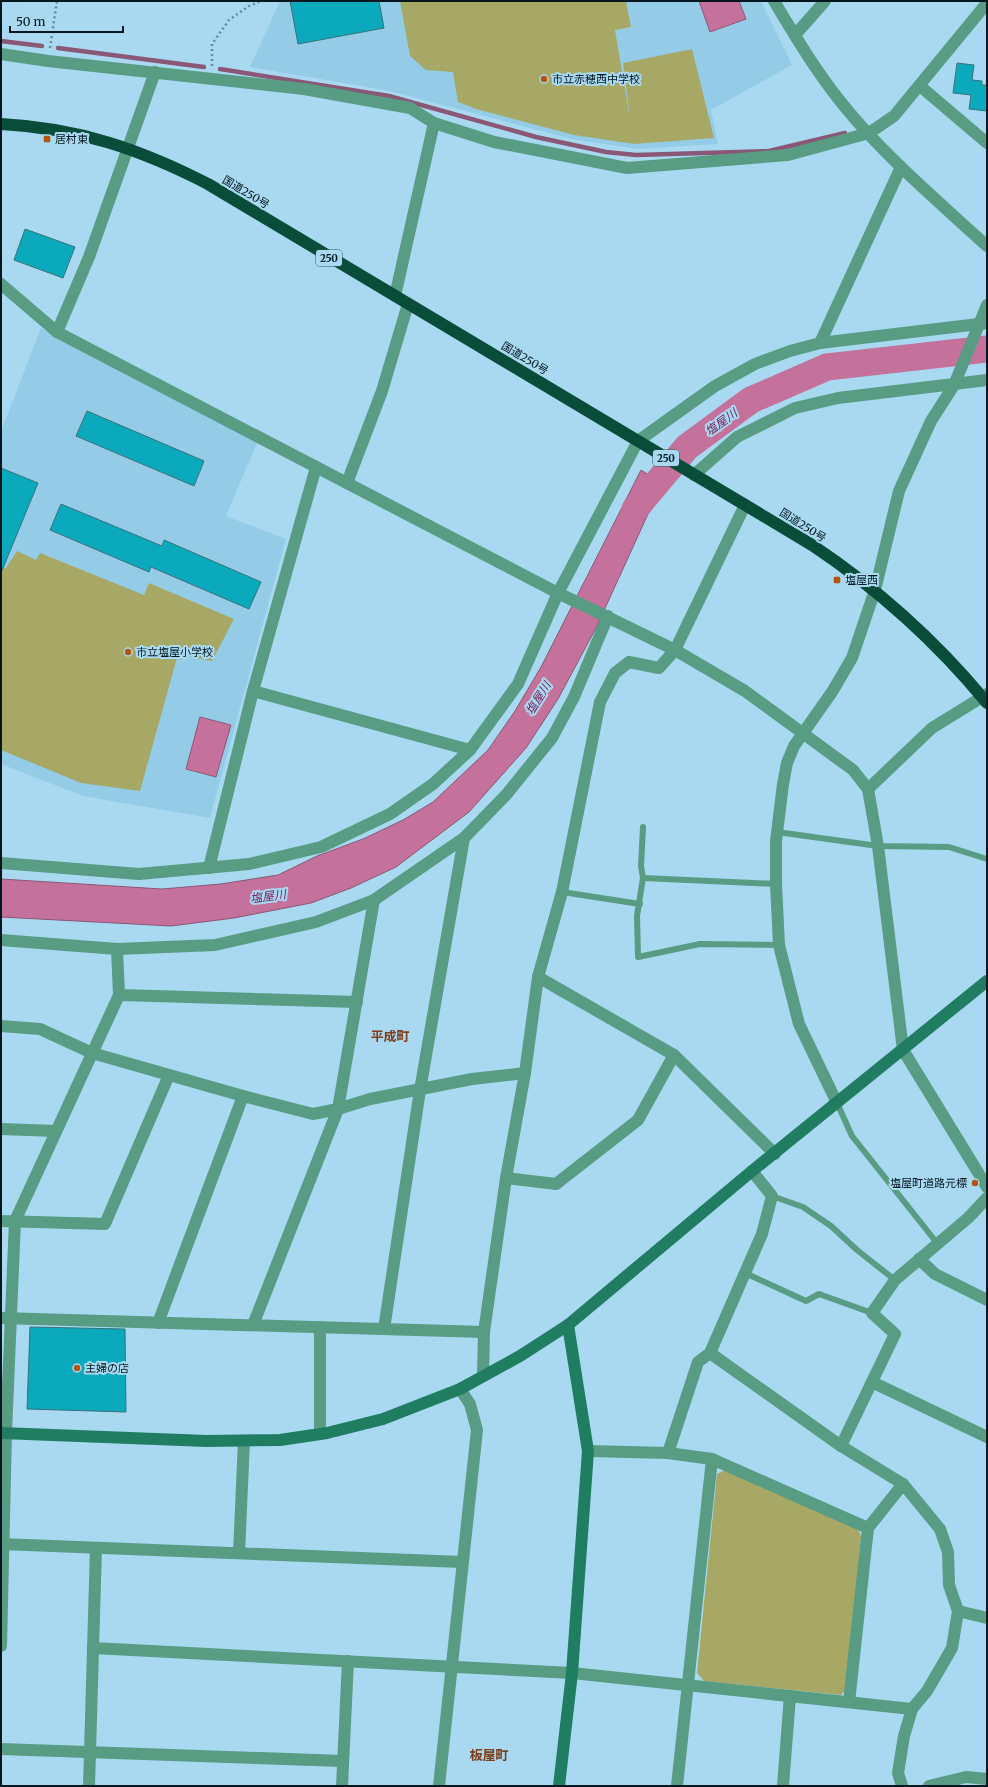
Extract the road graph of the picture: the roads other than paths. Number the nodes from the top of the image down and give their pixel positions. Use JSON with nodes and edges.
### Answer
{"nodes":[{"id":1,"x":774,"y":1,"type":"edge"},
{"id":2,"x":825,"y":1,"type":"edge"},
{"id":3,"x":987,"y":3,"type":"edge"},
{"id":4,"x":795,"y":35,"type":"junction"},
{"id":5,"x":1,"y":54,"type":"edge"},
{"id":6,"x":155,"y":72,"type":"junction"},
{"id":7,"x":920,"y":86,"type":"junction"},
{"id":8,"x":434,"y":123,"type":"junction"},
{"id":9,"x":1,"y":124,"type":"edge"},
{"id":10,"x":869,"y":133,"type":"junction"},
{"id":11,"x":987,"y":143,"type":"edge"},
{"id":12,"x":128,"y":148,"type":"junction"},
{"id":13,"x":901,"y":167,"type":"junction"},
{"id":14,"x":987,"y":246,"type":"edge"},
{"id":15,"x":1,"y":284,"type":"edge"},
{"id":16,"x":395,"y":296,"type":"junction"},
{"id":17,"x":408,"y":304,"type":"junction"},
{"id":18,"x":987,"y":305,"type":"edge"},
{"id":19,"x":984,"y":323,"type":"edge"},
{"id":20,"x":57,"y":332,"type":"junction"},
{"id":21,"x":820,"y":344,"type":"junction"},
{"id":22,"x":987,"y":380,"type":"edge"},
{"id":23,"x":954,"y":385,"type":"junction"},
{"id":24,"x":638,"y":442,"type":"junction"},
{"id":25,"x":316,"y":467,"type":"junction"},
{"id":26,"x":694,"y":475,"type":"junction"},
{"id":27,"x":347,"y":483,"type":"junction"},
{"id":28,"x":745,"y":505,"type":"junction"},
{"id":29,"x":875,"y":590,"type":"junction"},
{"id":30,"x":558,"y":593,"type":"junction"},
{"id":31,"x":608,"y":616,"type":"junction"},
{"id":32,"x":675,"y":650,"type":"junction"},
{"id":33,"x":253,"y":691,"type":"junction"},
{"id":34,"x":985,"y":698,"type":"edge"},
{"id":35,"x":802,"y":732,"type":"junction"},
{"id":36,"x":470,"y":750,"type":"junction"},
{"id":37,"x":868,"y":790,"type":"junction"},
{"id":38,"x":643,"y":827,"type":"dead end"},
{"id":39,"x":777,"y":832,"type":"junction"},
{"id":40,"x":464,"y":838,"type":"junction"},
{"id":41,"x":878,"y":846,"type":"junction"},
{"id":42,"x":987,"y":859,"type":"edge"},
{"id":43,"x":1,"y":863,"type":"edge"},
{"id":44,"x":209,"y":868,"type":"junction"},
{"id":45,"x":643,"y":878,"type":"junction"},
{"id":46,"x":776,"y":884,"type":"junction"},
{"id":47,"x":562,"y":892,"type":"junction"},
{"id":48,"x":374,"y":900,"type":"junction"},
{"id":49,"x":640,"y":904,"type":"junction"},
{"id":50,"x":1,"y":940,"type":"edge"},
{"id":51,"x":779,"y":945,"type":"junction"},
{"id":52,"x":117,"y":949,"type":"junction"},
{"id":53,"x":538,"y":977,"type":"junction"},
{"id":54,"x":987,"y":981,"type":"edge"},
{"id":55,"x":119,"y":994,"type":"junction"},
{"id":56,"x":357,"y":1002,"type":"junction"},
{"id":57,"x":1,"y":1026,"type":"edge"},
{"id":58,"x":903,"y":1050,"type":"junction"},
{"id":59,"x":92,"y":1053,"type":"junction"},
{"id":60,"x":674,"y":1055,"type":"junction"},
{"id":61,"x":525,"y":1073,"type":"junction"},
{"id":62,"x":169,"y":1075,"type":"junction"},
{"id":63,"x":420,"y":1090,"type":"junction"},
{"id":64,"x":243,"y":1096,"type":"junction"},
{"id":65,"x":837,"y":1103,"type":"junction"},
{"id":66,"x":338,"y":1109,"type":"junction"},
{"id":67,"x":1,"y":1129,"type":"edge"},
{"id":68,"x":56,"y":1131,"type":"junction"},
{"id":69,"x":775,"y":1154,"type":"junction"},
{"id":70,"x":752,"y":1171,"type":"junction"},
{"id":71,"x":506,"y":1178,"type":"junction"},
{"id":72,"x":987,"y":1187,"type":"edge"},
{"id":73,"x":772,"y":1196,"type":"junction"},
{"id":74,"x":987,"y":1198,"type":"edge"},
{"id":75,"x":1,"y":1221,"type":"edge"},
{"id":76,"x":15,"y":1222,"type":"junction"},
{"id":77,"x":937,"y":1243,"type":"junction"},
{"id":78,"x":919,"y":1259,"type":"junction"},
{"id":79,"x":745,"y":1273,"type":"junction"},
{"id":80,"x":895,"y":1280,"type":"junction"},
{"id":81,"x":987,"y":1300,"type":"edge"},
{"id":82,"x":872,"y":1313,"type":"junction"},
{"id":83,"x":6,"y":1318,"type":"edge"},
{"id":84,"x":158,"y":1323,"type":"junction"},
{"id":85,"x":253,"y":1325,"type":"junction"},
{"id":86,"x":568,"y":1326,"type":"junction"},
{"id":87,"x":320,"y":1327,"type":"junction"},
{"id":88,"x":384,"y":1329,"type":"junction"},
{"id":89,"x":484,"y":1332,"type":"junction"},
{"id":90,"x":710,"y":1353,"type":"junction"},
{"id":91,"x":484,"y":1376,"type":"junction"},
{"id":92,"x":872,"y":1382,"type":"junction"},
{"id":93,"x":460,"y":1389,"type":"junction"},
{"id":94,"x":3,"y":1433,"type":"edge"},
{"id":95,"x":320,"y":1434,"type":"junction"},
{"id":96,"x":987,"y":1437,"type":"edge"},
{"id":97,"x":244,"y":1440,"type":"junction"},
{"id":98,"x":840,"y":1446,"type":"junction"},
{"id":99,"x":588,"y":1451,"type":"junction"},
{"id":100,"x":668,"y":1453,"type":"junction"},
{"id":101,"x":712,"y":1459,"type":"junction"},
{"id":102,"x":903,"y":1484,"type":"junction"},
{"id":103,"x":868,"y":1528,"type":"junction"},
{"id":104,"x":2,"y":1544,"type":"edge"},
{"id":105,"x":96,"y":1548,"type":"junction"},
{"id":106,"x":239,"y":1554,"type":"junction"},
{"id":107,"x":462,"y":1562,"type":"junction"},
{"id":108,"x":958,"y":1611,"type":"junction"},
{"id":109,"x":987,"y":1618,"type":"edge"},
{"id":110,"x":1,"y":1646,"type":"edge"},
{"id":111,"x":93,"y":1648,"type":"junction"},
{"id":112,"x":348,"y":1661,"type":"junction"},
{"id":113,"x":450,"y":1667,"type":"junction"},
{"id":114,"x":572,"y":1673,"type":"junction"},
{"id":115,"x":688,"y":1685,"type":"junction"},
{"id":116,"x":790,"y":1696,"type":"junction"},
{"id":117,"x":849,"y":1702,"type":"junction"},
{"id":118,"x":912,"y":1709,"type":"junction"},
{"id":119,"x":1,"y":1749,"type":"edge"},
{"id":120,"x":90,"y":1752,"type":"junction"},
{"id":121,"x":343,"y":1761,"type":"junction"},
{"id":122,"x":987,"y":1779,"type":"edge"},
{"id":123,"x":89,"y":1786,"type":"edge"},
{"id":124,"x":342,"y":1786,"type":"edge"},
{"id":125,"x":439,"y":1786,"type":"edge"},
{"id":126,"x":559,"y":1786,"type":"edge"},
{"id":127,"x":677,"y":1786,"type":"edge"},
{"id":128,"x":783,"y":1786,"type":"edge"},
{"id":129,"x":902,"y":1786,"type":"edge"},
{"id":130,"x":928,"y":1786,"type":"edge"}],
"edges":[{"from":1,"to":4,"type":"street"},
{"from":2,"to":4,"type":"street"},
{"from":3,"to":7,"type":"street"},
{"from":4,"to":10,"type":"street"},
{"from":5,"to":6,"type":"street"},
{"from":6,"to":8,"type":"street"},
{"from":6,"to":12,"type":"street"},
{"from":7,"to":10,"type":"street"},
{"from":7,"to":11,"type":"street"},
{"from":8,"to":10,"type":"street"},
{"from":8,"to":16,"type":"street"},
{"from":9,"to":12,"type":"highway","name":"国道250号","number":"250"},
{"from":10,"to":13,"type":"street"},
{"from":12,"to":16,"type":"highway","name":"国道250号","number":"250"},
{"from":12,"to":20,"type":"street"},
{"from":13,"to":14,"type":"street"},
{"from":13,"to":21,"type":"street"},
{"from":15,"to":20,"type":"street"},
{"from":16,"to":17,"type":"highway","name":"国道250号","number":"250"},
{"from":17,"to":24,"type":"highway","name":"国道250号","number":"250"},
{"from":17,"to":27,"type":"street"},
{"from":18,"to":19,"type":"street"},
{"from":19,"to":21,"type":"street"},
{"from":19,"to":23,"type":"street"},
{"from":20,"to":25,"type":"street"},
{"from":21,"to":24,"type":"street"},
{"from":22,"to":23,"type":"street"},
{"from":23,"to":26,"type":"street"},
{"from":23,"to":29,"type":"street"},
{"from":24,"to":26,"type":"highway","name":"国道250号","number":"250"},
{"from":24,"to":30,"type":"street"},
{"from":25,"to":27,"type":"street"},
{"from":25,"to":33,"type":"street"},
{"from":26,"to":28,"type":"highway","name":"国道250号","number":"250"},
{"from":27,"to":30,"type":"street"},
{"from":28,"to":29,"type":"highway","name":"国道250号","number":"250"},
{"from":28,"to":32,"type":"street"},
{"from":29,"to":34,"type":"highway","name":"国道250号","number":"250"},
{"from":29,"to":35,"type":"street"},
{"from":30,"to":31,"type":"street"},
{"from":30,"to":36,"type":"street"},
{"from":31,"to":32,"type":"street"},
{"from":31,"to":40,"type":"street"},
{"from":32,"to":35,"type":"street"},
{"from":32,"to":47,"type":"street"},
{"from":33,"to":36,"type":"street"},
{"from":33,"to":44,"type":"street"},
{"from":34,"to":37,"type":"street"},
{"from":35,"to":37,"type":"street"},
{"from":35,"to":39,"type":"street"},
{"from":36,"to":44,"type":"street"},
{"from":37,"to":41,"type":"street"},
{"from":38,"to":45,"type":"lane"},
{"from":39,"to":41,"type":"lane"},
{"from":39,"to":46,"type":"street"},
{"from":40,"to":48,"type":"street"},
{"from":40,"to":63,"type":"street"},
{"from":41,"to":42,"type":"lane"},
{"from":41,"to":58,"type":"street"},
{"from":43,"to":44,"type":"street"},
{"from":45,"to":46,"type":"lane"},
{"from":45,"to":49,"type":"lane"},
{"from":46,"to":51,"type":"street"},
{"from":47,"to":49,"type":"lane"},
{"from":47,"to":53,"type":"street"},
{"from":48,"to":52,"type":"street"},
{"from":48,"to":56,"type":"street"},
{"from":49,"to":51,"type":"lane"},
{"from":50,"to":52,"type":"street"},
{"from":51,"to":65,"type":"street"},
{"from":52,"to":55,"type":"street"},
{"from":53,"to":60,"type":"street"},
{"from":53,"to":61,"type":"street"},
{"from":54,"to":58,"type":"street"},
{"from":55,"to":56,"type":"street"},
{"from":55,"to":59,"type":"street"},
{"from":56,"to":66,"type":"street"},
{"from":57,"to":59,"type":"street"},
{"from":58,"to":65,"type":"street"},
{"from":58,"to":72,"type":"street"},
{"from":59,"to":62,"type":"street"},
{"from":59,"to":68,"type":"street"},
{"from":60,"to":69,"type":"street"},
{"from":60,"to":71,"type":"street"},
{"from":61,"to":63,"type":"street"},
{"from":61,"to":71,"type":"street"},
{"from":62,"to":64,"type":"street"},
{"from":62,"to":76,"type":"street"},
{"from":63,"to":66,"type":"street"},
{"from":63,"to":88,"type":"street"},
{"from":64,"to":66,"type":"street"},
{"from":64,"to":84,"type":"street"},
{"from":65,"to":69,"type":"street"},
{"from":65,"to":77,"type":"lane"},
{"from":66,"to":85,"type":"street"},
{"from":67,"to":68,"type":"street"},
{"from":68,"to":76,"type":"street"},
{"from":69,"to":70,"type":"street"},
{"from":70,"to":73,"type":"street"},
{"from":70,"to":86,"type":"street"},
{"from":71,"to":89,"type":"street"},
{"from":73,"to":79,"type":"street"},
{"from":73,"to":80,"type":"lane"},
{"from":74,"to":77,"type":"street"},
{"from":75,"to":76,"type":"street"},
{"from":76,"to":83,"type":"street"},
{"from":77,"to":78,"type":"street"},
{"from":78,"to":80,"type":"street"},
{"from":78,"to":81,"type":"street"},
{"from":79,"to":82,"type":"lane"},
{"from":79,"to":90,"type":"street"},
{"from":80,"to":82,"type":"street"},
{"from":82,"to":92,"type":"street"},
{"from":83,"to":84,"type":"street"},
{"from":83,"to":94,"type":"street"},
{"from":84,"to":85,"type":"street"},
{"from":85,"to":87,"type":"street"},
{"from":86,"to":91,"type":"street"},
{"from":86,"to":99,"type":"street"},
{"from":87,"to":88,"type":"street"},
{"from":87,"to":95,"type":"street"},
{"from":88,"to":89,"type":"street"},
{"from":89,"to":91,"type":"street"},
{"from":90,"to":98,"type":"street"},
{"from":90,"to":100,"type":"street"},
{"from":91,"to":93,"type":"street"},
{"from":92,"to":96,"type":"street"},
{"from":92,"to":98,"type":"street"},
{"from":93,"to":95,"type":"street"},
{"from":93,"to":107,"type":"street"},
{"from":94,"to":97,"type":"street"},
{"from":94,"to":104,"type":"street"},
{"from":95,"to":97,"type":"street"},
{"from":97,"to":106,"type":"street"},
{"from":98,"to":102,"type":"street"},
{"from":99,"to":100,"type":"street"},
{"from":99,"to":114,"type":"street"},
{"from":100,"to":101,"type":"street"},
{"from":101,"to":103,"type":"street"},
{"from":101,"to":115,"type":"street"},
{"from":102,"to":103,"type":"street"},
{"from":102,"to":108,"type":"street"},
{"from":103,"to":117,"type":"street"},
{"from":104,"to":105,"type":"street"},
{"from":104,"to":110,"type":"street"},
{"from":105,"to":106,"type":"street"},
{"from":105,"to":111,"type":"street"},
{"from":106,"to":107,"type":"street"},
{"from":107,"to":113,"type":"street"},
{"from":108,"to":109,"type":"street"},
{"from":108,"to":118,"type":"street"},
{"from":111,"to":112,"type":"street"},
{"from":111,"to":120,"type":"street"},
{"from":112,"to":113,"type":"street"},
{"from":112,"to":121,"type":"street"},
{"from":113,"to":114,"type":"street"},
{"from":113,"to":125,"type":"street"},
{"from":114,"to":115,"type":"street"},
{"from":114,"to":126,"type":"street"},
{"from":115,"to":116,"type":"street"},
{"from":115,"to":127,"type":"street"},
{"from":116,"to":117,"type":"street"},
{"from":116,"to":128,"type":"street"},
{"from":117,"to":118,"type":"street"},
{"from":118,"to":129,"type":"street"},
{"from":119,"to":120,"type":"street"},
{"from":120,"to":121,"type":"street"},
{"from":120,"to":123,"type":"street"},
{"from":121,"to":124,"type":"street"},
{"from":122,"to":130,"type":"street"}]}
